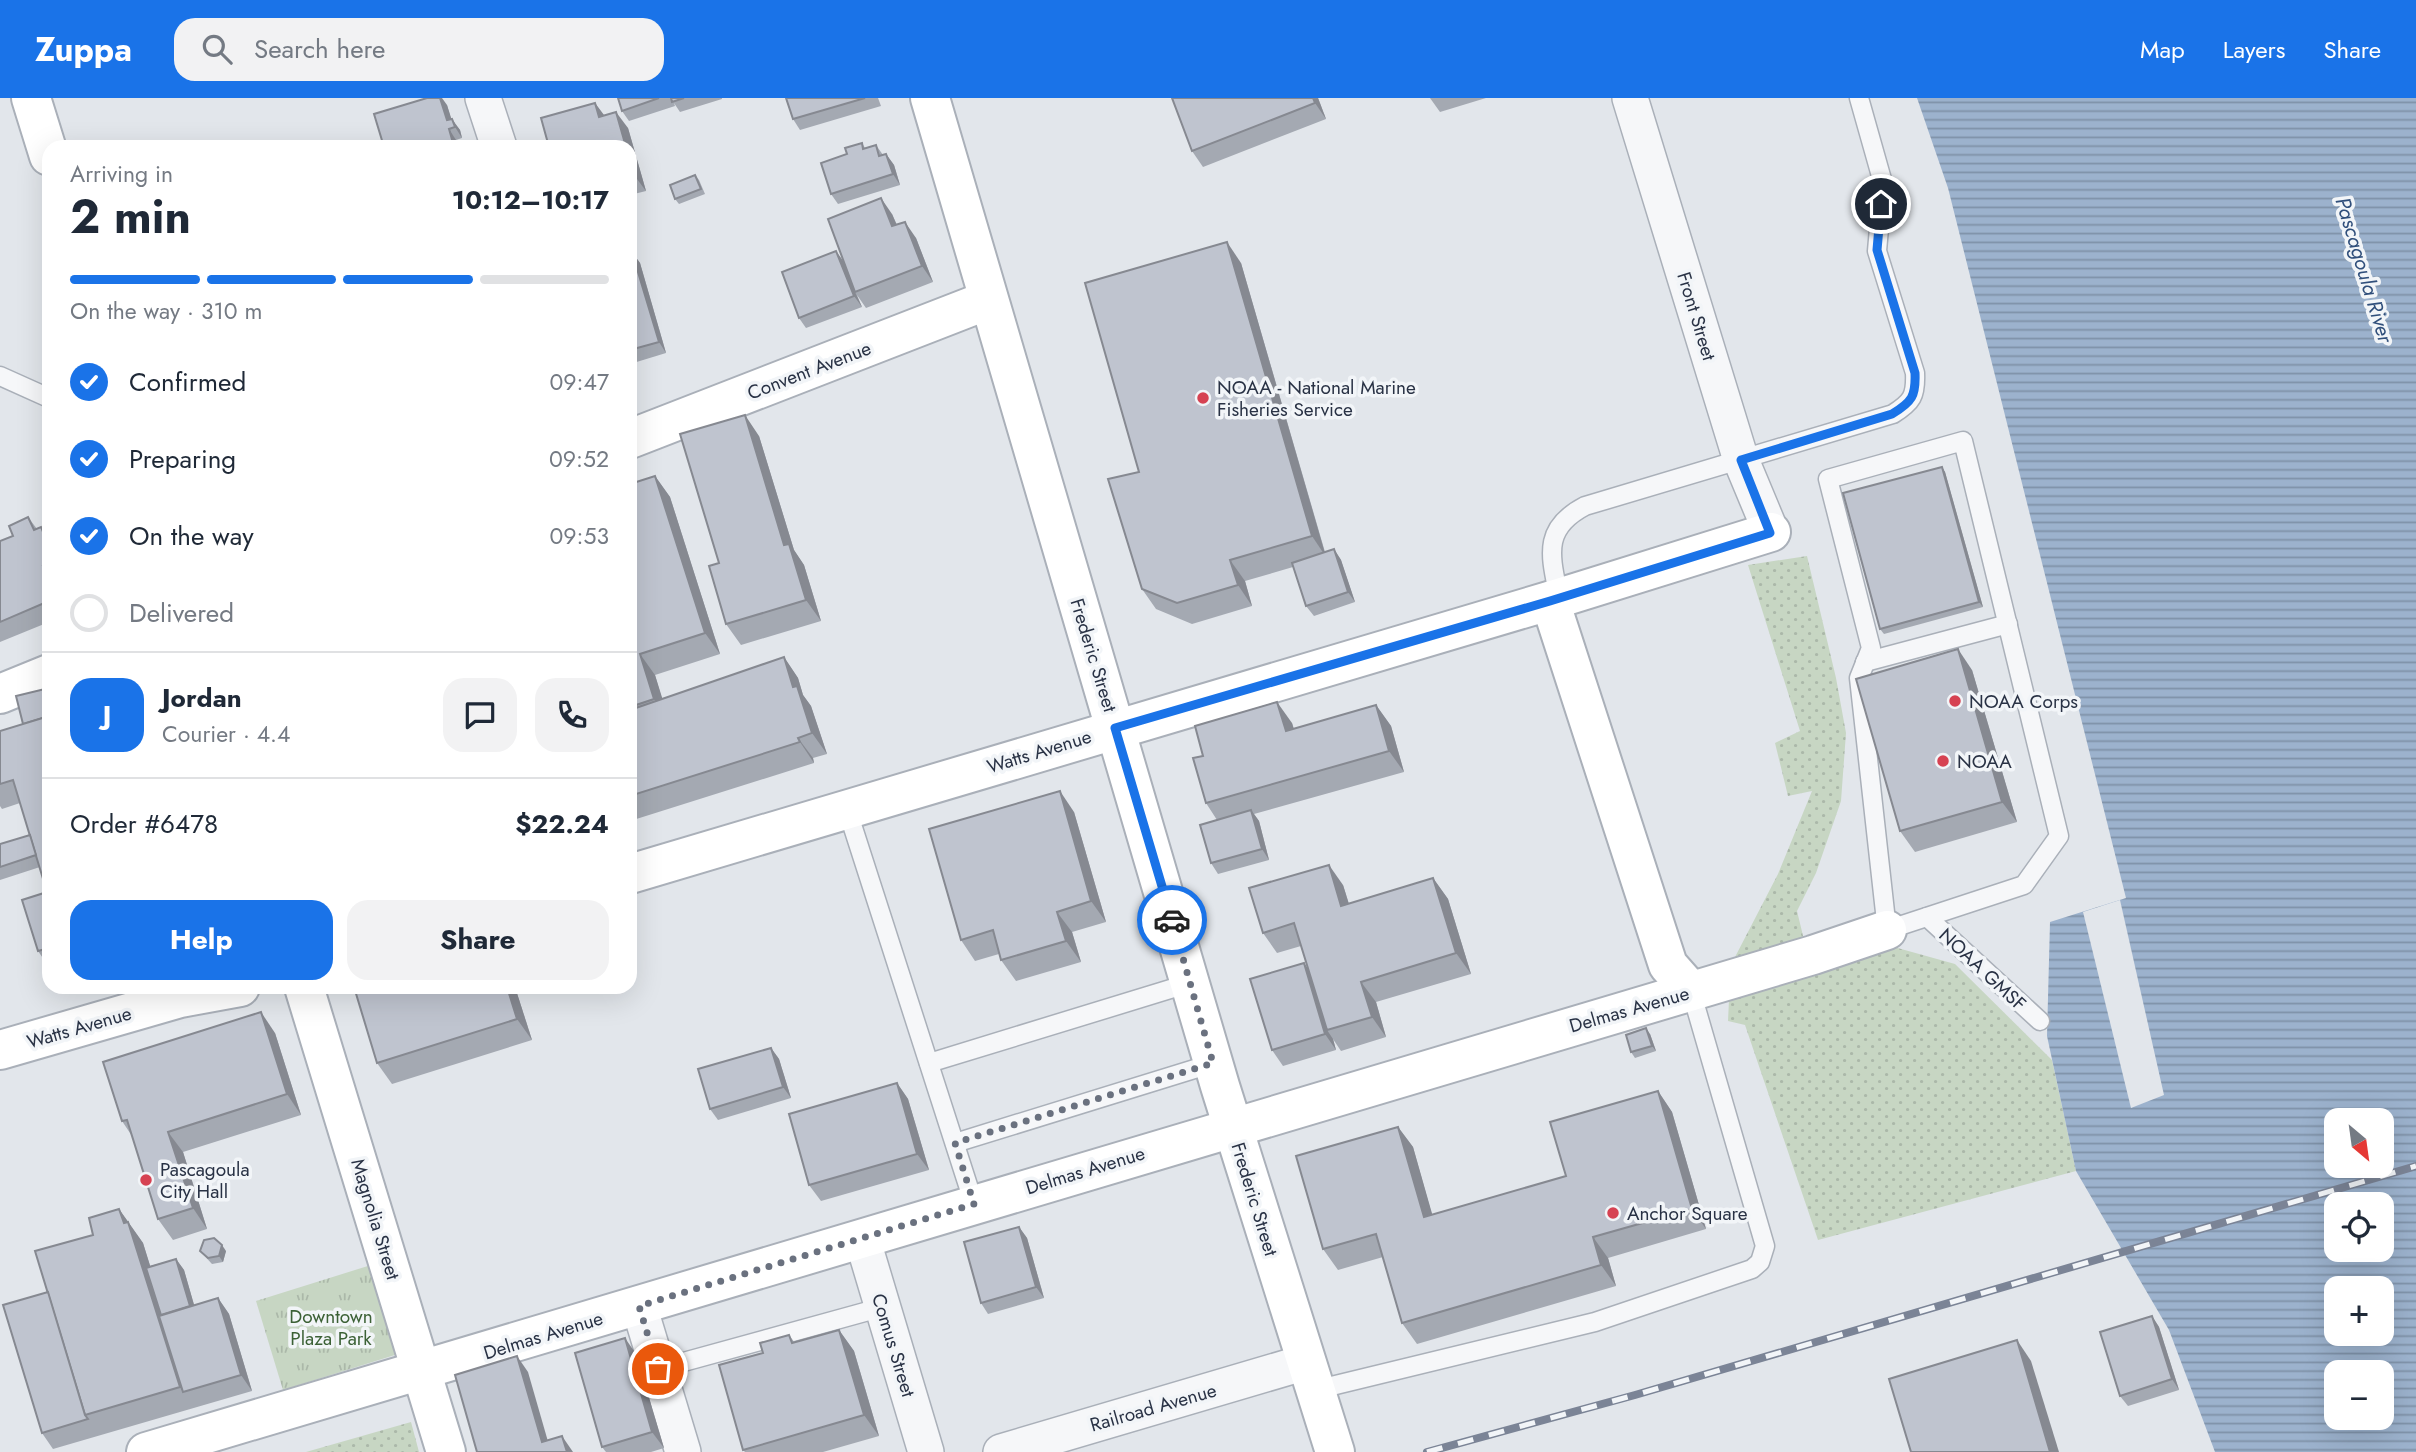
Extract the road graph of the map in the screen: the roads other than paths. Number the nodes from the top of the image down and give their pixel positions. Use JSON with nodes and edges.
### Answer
{"nodes":[{"id":1,"x":31,"y":98,"type":"edge"},
{"id":2,"x":483,"y":98,"type":"edge"},
{"id":3,"x":930,"y":98,"type":"edge"},
{"id":4,"x":1630,"y":98,"type":"edge"},
{"id":5,"x":1859,"y":98,"type":"edge"},
{"id":6,"x":44,"y":140,"type":"edge"},
{"id":7,"x":497,"y":140,"type":"edge"},
{"id":8,"x":988,"y":300,"type":"junction"},
{"id":9,"x":0,"y":376,"type":"edge"},
{"id":10,"x":42,"y":395,"type":"edge"},
{"id":11,"x":637,"y":436,"type":"edge"},
{"id":12,"x":1741,"y":460,"type":"junction"},
{"id":13,"x":1770,"y":533,"type":"joint"},
{"id":14,"x":1555,"y":599,"type":"junction"},
{"id":15,"x":2008,"y":624,"type":"junction"},
{"id":16,"x":1865,"y":662,"type":"junction"},
{"id":17,"x":42,"y":677,"type":"edge"},
{"id":18,"x":0,"y":694,"type":"edge"},
{"id":19,"x":1115,"y":728,"type":"junction"},
{"id":20,"x":847,"y":809,"type":"junction"},
{"id":21,"x":637,"y":872,"type":"edge"},
{"id":22,"x":1927,"y":917,"type":"junction"},
{"id":23,"x":1887,"y":930,"type":"junction"},
{"id":24,"x":1190,"y":983,"type":"junction"},
{"id":25,"x":1691,"y":991,"type":"junction"},
{"id":26,"x":202,"y":994,"type":"edge"},
{"id":27,"x":306,"y":994,"type":"edge"},
{"id":28,"x":2040,"y":1021,"type":"dead end"},
{"id":29,"x":0,"y":1050,"type":"edge"},
{"id":30,"x":929,"y":1063,"type":"junction"},
{"id":31,"x":1213,"y":1063,"type":"junction"},
{"id":32,"x":1233,"y":1125,"type":"junction"},
{"id":33,"x":955,"y":1143,"type":"junction"},
{"id":34,"x":974,"y":1204,"type":"junction"},
{"id":35,"x":862,"y":1238,"type":"junction"},
{"id":36,"x":639,"y":1306,"type":"junction"},
{"id":37,"x":883,"y":1307,"type":"junction"},
{"id":38,"x":658,"y":1369,"type":"junction"},
{"id":39,"x":422,"y":1371,"type":"junction"},
{"id":40,"x":1310,"y":1376,"type":"junction"},
{"id":41,"x":146,"y":1452,"type":"edge"},
{"id":42,"x":446,"y":1452,"type":"edge"},
{"id":43,"x":683,"y":1452,"type":"edge"},
{"id":44,"x":926,"y":1452,"type":"edge"},
{"id":45,"x":1001,"y":1452,"type":"edge"},
{"id":46,"x":1335,"y":1452,"type":"edge"}],
"edges":[{"from":1,"to":6,"type":"street"},
{"from":2,"to":7,"type":"street"},
{"from":3,"to":8,"type":"street","name":"Frederic Street"},
{"from":4,"to":12,"type":"street","name":"Front Street"},
{"from":5,"to":12,"type":"lane"},
{"from":8,"to":11,"type":"street","name":"Convent Avenue"},
{"from":8,"to":19,"type":"street","name":"Frederic Street"},
{"from":9,"to":10,"type":"lane"},
{"from":12,"to":13,"type":"street","name":"Front Street"},
{"from":12,"to":14,"type":"lane"},
{"from":13,"to":14,"type":"street","name":"Watts Avenue"},
{"from":14,"to":19,"type":"street","name":"Watts Avenue"},
{"from":14,"to":25,"type":"street"},
{"from":15,"to":16,"type":"lane"},
{"from":15,"to":16,"type":"lane"},
{"from":15,"to":22,"type":"lane","name":"Delmas Avenue"},
{"from":16,"to":23,"type":"lane"},
{"from":17,"to":18,"type":"street"},
{"from":19,"to":20,"type":"street","name":"Watts Avenue"},
{"from":19,"to":24,"type":"street","name":"Frederic Street"},
{"from":20,"to":21,"type":"street","name":"Watts Avenue"},
{"from":20,"to":30,"type":"lane"},
{"from":22,"to":23,"type":"lane","name":"Delmas Avenue"},
{"from":22,"to":28,"type":"lane","name":"NOAA GMSF"},
{"from":23,"to":25,"type":"street","name":"Delmas Avenue"},
{"from":24,"to":30,"type":"lane"},
{"from":24,"to":31,"type":"street","name":"Frederic Street"},
{"from":25,"to":32,"type":"street","name":"Delmas Avenue"},
{"from":25,"to":40,"type":"lane"},
{"from":26,"to":29,"type":"street","name":"Watts Avenue"},
{"from":27,"to":39,"type":"street","name":"Magnolia Street"},
{"from":30,"to":33,"type":"lane"},
{"from":31,"to":32,"type":"street","name":"Frederic Street"},
{"from":31,"to":33,"type":"lane"},
{"from":32,"to":34,"type":"street","name":"Delmas Avenue"},
{"from":32,"to":40,"type":"street","name":"Frederic Street"},
{"from":33,"to":34,"type":"lane"},
{"from":34,"to":35,"type":"street","name":"Delmas Avenue"},
{"from":35,"to":36,"type":"street","name":"Delmas Avenue"},
{"from":35,"to":37,"type":"street","name":"Comus Street"},
{"from":36,"to":38,"type":"street"},
{"from":36,"to":39,"type":"street","name":"Delmas Avenue"},
{"from":37,"to":38,"type":"lane"},
{"from":37,"to":44,"type":"street","name":"Comus Street"},
{"from":38,"to":43,"type":"street"},
{"from":39,"to":41,"type":"street","name":"Delmas Avenue"},
{"from":39,"to":42,"type":"street","name":"Magnolia Street"},
{"from":40,"to":45,"type":"street","name":"Railroad Avenue"},
{"from":40,"to":46,"type":"street","name":"Frederic Street"}]}
